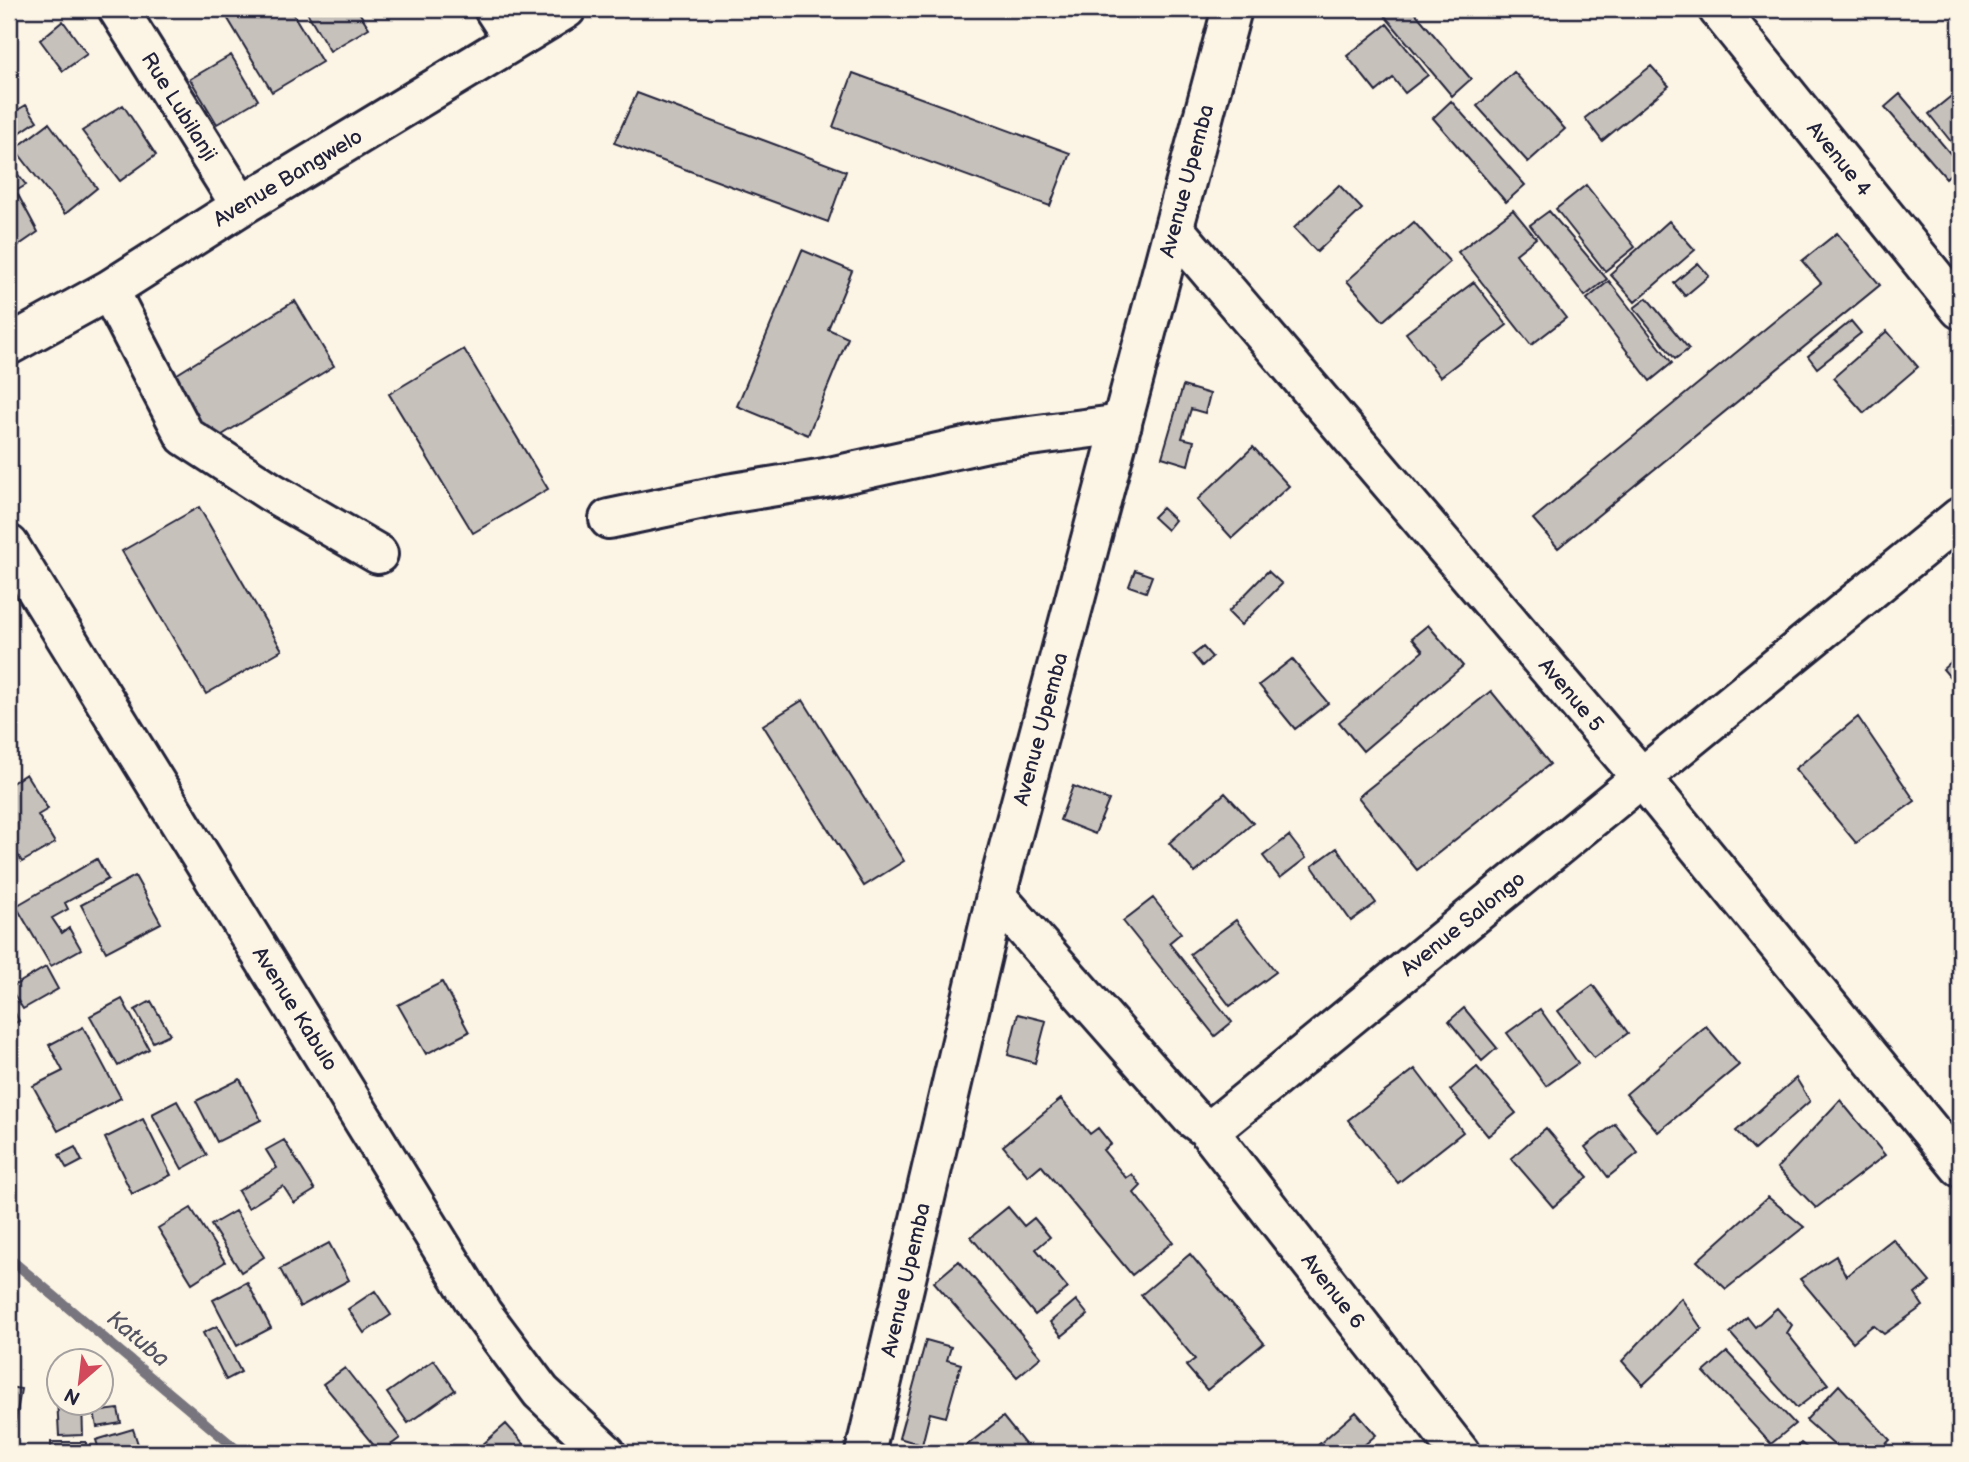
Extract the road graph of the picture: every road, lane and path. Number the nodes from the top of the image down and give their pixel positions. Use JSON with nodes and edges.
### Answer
{"nodes":[{"id":1,"x":118,"y":9,"type":"edge"},
{"id":2,"x":566,"y":9,"type":"edge"},
{"id":3,"x":1233,"y":9,"type":"edge"},
{"id":4,"x":1718,"y":9,"type":"edge"},
{"id":5,"x":504,"y":25,"type":"edge"},
{"id":6,"x":240,"y":206,"type":"junction"},
{"id":7,"x":1174,"y":229,"type":"junction"},
{"id":8,"x":108,"y":290,"type":"junction"},
{"id":9,"x":1960,"y":309,"type":"edge"},
{"id":10,"x":9,"y":345,"type":"edge"},
{"id":11,"x":1122,"y":424,"type":"junction"},
{"id":12,"x":1960,"y":517,"type":"edge"},
{"id":13,"x":609,"y":519,"type":"dead end"},
{"id":14,"x":9,"y":545,"type":"edge"},
{"id":15,"x":378,"y":554,"type":"dead end"},
{"id":16,"x":1642,"y":778,"type":"junction"},
{"id":17,"x":996,"y":896,"type":"junction"},
{"id":18,"x":1206,"y":1128,"type":"junction"},
{"id":19,"x":1960,"y":1167,"type":"edge"},
{"id":20,"x":606,"y":1453,"type":"edge"},
{"id":21,"x":865,"y":1453,"type":"edge"},
{"id":22,"x":1460,"y":1453,"type":"edge"}],
"edges":[{"from":1,"to":6,"type":"street","name":"Rue Lubilanji"},
{"from":2,"to":5,"type":"street","name":"Avenue Bangwelo"},
{"from":3,"to":7,"type":"street","name":"Avenue Upemba"},
{"from":4,"to":9,"type":"street","name":"Avenue 4"},
{"from":5,"to":6,"type":"street","name":"Avenue Bangwelo"},
{"from":6,"to":8,"type":"street","name":"Avenue Bangwelo"},
{"from":7,"to":11,"type":"street","name":"Avenue Upemba"},
{"from":7,"to":16,"type":"street","name":"Avenue 5"},
{"from":8,"to":10,"type":"street","name":"Avenue Bangwelo"},
{"from":8,"to":15,"type":"street"},
{"from":11,"to":13,"type":"street"},
{"from":11,"to":17,"type":"street","name":"Avenue Upemba"},
{"from":12,"to":16,"type":"street","name":"Avenue Salongo"},
{"from":14,"to":20,"type":"street","name":"Avenue Kabulo"},
{"from":16,"to":18,"type":"street","name":"Avenue Salongo"},
{"from":16,"to":19,"type":"street","name":"Avenue 5"},
{"from":17,"to":18,"type":"street"},
{"from":17,"to":21,"type":"street","name":"Avenue Upemba"},
{"from":18,"to":22,"type":"street","name":"Avenue 6"}]}
